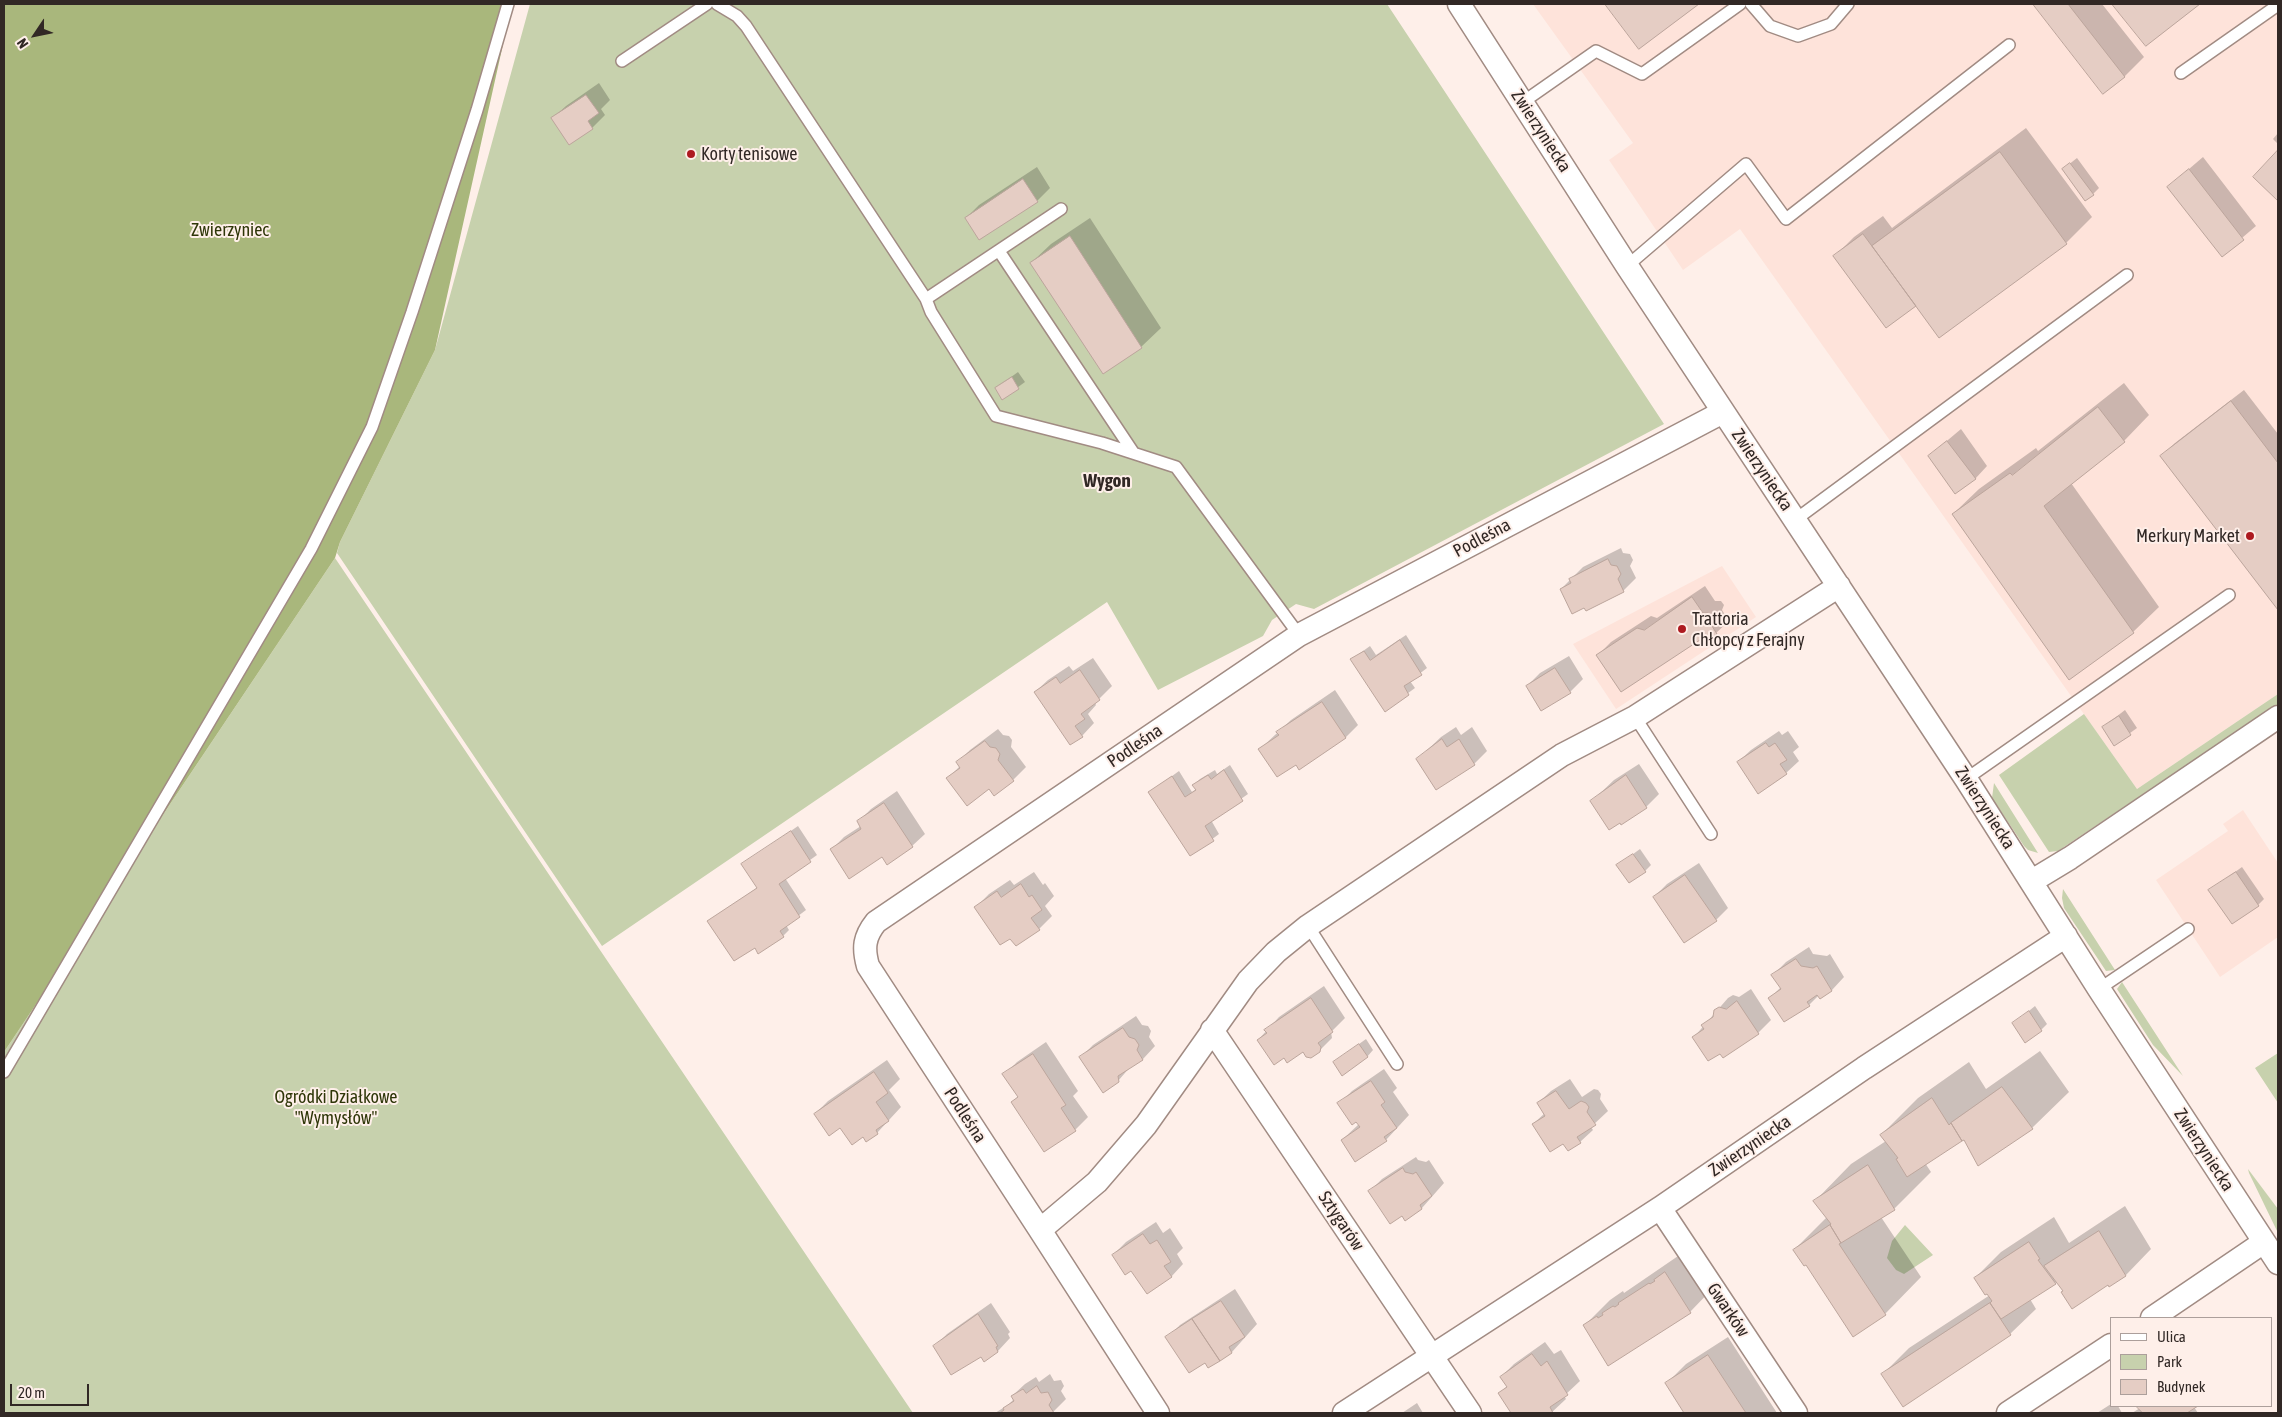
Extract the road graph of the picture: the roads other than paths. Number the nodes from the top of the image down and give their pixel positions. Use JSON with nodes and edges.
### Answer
{"nodes":[{"id":1,"x":508,"y":4,"type":"edge"},
{"id":2,"x":707,"y":4,"type":"edge"},
{"id":3,"x":718,"y":4,"type":"edge"},
{"id":4,"x":1459,"y":4,"type":"edge"},
{"id":5,"x":1740,"y":4,"type":"edge"},
{"id":6,"x":1751,"y":4,"type":"edge"},
{"id":7,"x":1848,"y":4,"type":"edge"},
{"id":8,"x":2278,"y":5,"type":"edge"},
{"id":9,"x":2009,"y":45,"type":"dead end"},
{"id":10,"x":622,"y":61,"type":"dead end"},
{"id":11,"x":2181,"y":73,"type":"dead end"},
{"id":12,"x":1523,"y":102,"type":"junction"},
{"id":13,"x":1060,"y":209,"type":"dead end"},
{"id":14,"x":999,"y":250,"type":"junction"},
{"id":15,"x":1627,"y":266,"type":"junction"},
{"id":16,"x":2127,"y":275,"type":"dead end"},
{"id":17,"x":926,"y":298,"type":"junction"},
{"id":18,"x":1723,"y":412,"type":"junction"},
{"id":19,"x":1133,"y":452,"type":"junction"},
{"id":20,"x":1795,"y":520,"type":"junction"},
{"id":21,"x":1839,"y":586,"type":"junction"},
{"id":22,"x":2229,"y":595,"type":"dead end"},
{"id":23,"x":1299,"y":635,"type":"junction"},
{"id":24,"x":1635,"y":717,"type":"junction"},
{"id":25,"x":2278,"y":717,"type":"edge"},
{"id":26,"x":1966,"y":779,"type":"junction"},
{"id":27,"x":1710,"y":834,"type":"dead end"},
{"id":28,"x":2032,"y":881,"type":"junction"},
{"id":29,"x":1308,"y":926,"type":"junction"},
{"id":30,"x":2188,"y":929,"type":"dead end"},
{"id":31,"x":2066,"y":936,"type":"junction"},
{"id":32,"x":2099,"y":989,"type":"junction"},
{"id":33,"x":1212,"y":1030,"type":"junction"},
{"id":34,"x":1397,"y":1064,"type":"dead end"},
{"id":35,"x":4,"y":1072,"type":"edge"},
{"id":36,"x":1660,"y":1208,"type":"junction"},
{"id":37,"x":1040,"y":1230,"type":"junction"},
{"id":38,"x":2264,"y":1242,"type":"junction"},
{"id":39,"x":2278,"y":1263,"type":"edge"},
{"id":40,"x":2153,"y":1317,"type":"edge"},
{"id":41,"x":2110,"y":1346,"type":"edge"},
{"id":42,"x":1432,"y":1356,"type":"junction"},
{"id":43,"x":1158,"y":1413,"type":"edge"},
{"id":44,"x":1344,"y":1413,"type":"edge"},
{"id":45,"x":1470,"y":1413,"type":"edge"},
{"id":46,"x":1796,"y":1413,"type":"edge"},
{"id":47,"x":2008,"y":1413,"type":"edge"}],
"edges":[{"from":1,"to":35,"type":"lane"},
{"from":2,"to":10,"type":"lane"},
{"from":3,"to":17,"type":"lane"},
{"from":4,"to":12,"type":"street","name":"Zwierzyniecka"},
{"from":5,"to":12,"type":"lane"},
{"from":6,"to":7,"type":"lane"},
{"from":8,"to":11,"type":"lane"},
{"from":9,"to":15,"type":"lane"},
{"from":12,"to":15,"type":"street","name":"Zwierzyniecka"},
{"from":13,"to":14,"type":"lane"},
{"from":14,"to":17,"type":"lane"},
{"from":14,"to":19,"type":"lane"},
{"from":15,"to":18,"type":"street","name":"Zwierzyniecka"},
{"from":16,"to":20,"type":"lane"},
{"from":17,"to":19,"type":"lane"},
{"from":18,"to":20,"type":"street","name":"Zwierzyniecka"},
{"from":18,"to":23,"type":"street","name":"Podleśna"},
{"from":19,"to":23,"type":"lane"},
{"from":20,"to":21,"type":"street","name":"Zwierzyniecka"},
{"from":21,"to":24,"type":"street"},
{"from":21,"to":26,"type":"street","name":"Zwierzyniecka"},
{"from":22,"to":26,"type":"lane"},
{"from":23,"to":37,"type":"street","name":"Podleśna"},
{"from":24,"to":27,"type":"lane"},
{"from":24,"to":29,"type":"street"},
{"from":25,"to":28,"type":"street"},
{"from":26,"to":28,"type":"street","name":"Zwierzyniecka"},
{"from":28,"to":31,"type":"street","name":"Zwierzyniecka"},
{"from":29,"to":33,"type":"street"},
{"from":29,"to":34,"type":"lane"},
{"from":30,"to":32,"type":"lane"},
{"from":31,"to":32,"type":"street","name":"Zwierzyniecka"},
{"from":31,"to":36,"type":"street","name":"Zwierzyniecka"},
{"from":32,"to":38,"type":"street","name":"Zwierzyniecka"},
{"from":33,"to":37,"type":"street"},
{"from":33,"to":42,"type":"street","name":"Sztygarów"},
{"from":36,"to":42,"type":"street","name":"Zwierzyniecka"},
{"from":36,"to":46,"type":"street","name":"Gwarków"},
{"from":37,"to":43,"type":"street","name":"Podleśna"},
{"from":38,"to":39,"type":"street","name":"Zwierzyniecka"},
{"from":38,"to":40,"type":"street"},
{"from":41,"to":47,"type":"street"},
{"from":42,"to":44,"type":"street","name":"Zwierzyniecka"},
{"from":42,"to":45,"type":"street","name":"Sztygarów"}]}
